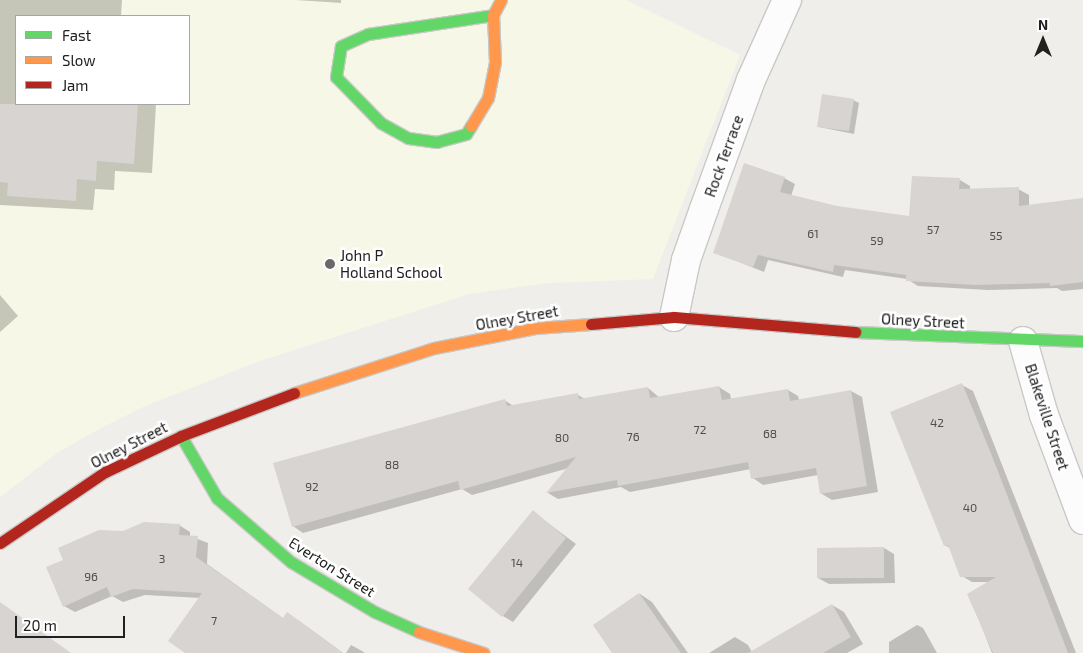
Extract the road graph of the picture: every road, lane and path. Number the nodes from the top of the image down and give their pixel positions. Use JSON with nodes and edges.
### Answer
{"nodes":[{"id":1,"x":501,"y":0,"type":"edge"},
{"id":2,"x":787,"y":0,"type":"edge"},
{"id":3,"x":493,"y":15,"type":"junction"},
{"id":4,"x":674,"y":318,"type":"junction"},
{"id":5,"x":1023,"y":341,"type":"junction"},
{"id":6,"x":1083,"y":341,"type":"edge"},
{"id":7,"x":181,"y":436,"type":"junction"},
{"id":8,"x":1083,"y":520,"type":"edge"},
{"id":9,"x":0,"y":543,"type":"edge"},
{"id":10,"x":484,"y":653,"type":"edge"}],
"edges":[{"from":1,"to":3,"type":"street"},
{"from":2,"to":4,"type":"street","name":"Rock Terrace"},
{"from":3,"to":3,"type":"street"},
{"from":4,"to":5,"type":"street","name":"Olney Street"},
{"from":4,"to":7,"type":"street","name":"Olney Street"},
{"from":5,"to":6,"type":"street","name":"Olney Street"},
{"from":5,"to":8,"type":"street","name":"Blakeville Street"},
{"from":7,"to":9,"type":"street","name":"Olney Street"},
{"from":7,"to":10,"type":"street","name":"Everton Street"}]}
